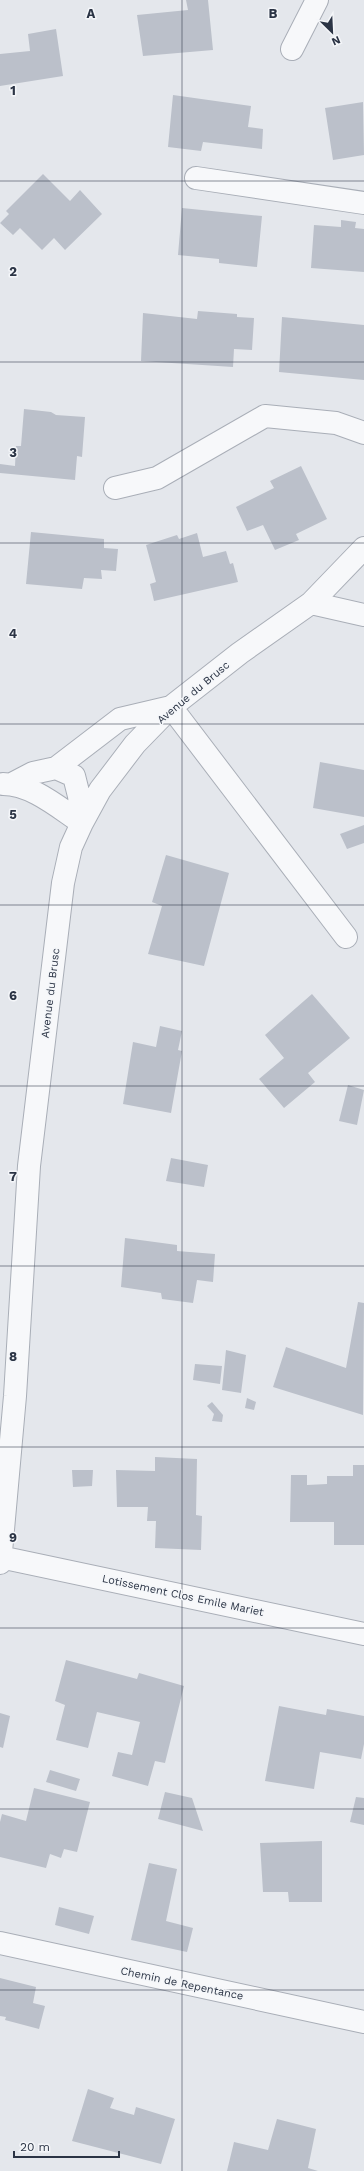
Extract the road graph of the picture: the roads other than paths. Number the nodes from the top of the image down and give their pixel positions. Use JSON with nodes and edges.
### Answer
{"nodes":[{"id":1,"x":317,"y":0,"type":"edge"},
{"id":2,"x":292,"y":49,"type":"dead end"},
{"id":3,"x":196,"y":178,"type":"dead end"},
{"id":4,"x":364,"y":203,"type":"edge"},
{"id":5,"x":364,"y":433,"type":"edge"},
{"id":6,"x":115,"y":488,"type":"dead end"},
{"id":7,"x":364,"y":548,"type":"edge"},
{"id":8,"x":311,"y":603,"type":"junction"},
{"id":9,"x":364,"y":615,"type":"edge"},
{"id":10,"x":171,"y":708,"type":"junction"},
{"id":11,"x":56,"y":768,"type":"junction"},
{"id":12,"x":6,"y":784,"type":"edge"},
{"id":13,"x":82,"y":823,"type":"junction"},
{"id":14,"x":346,"y":937,"type":"dead end"},
{"id":15,"x":1,"y":1559,"type":"edge"},
{"id":16,"x":364,"y":1634,"type":"edge"},
{"id":17,"x":0,"y":1944,"type":"edge"},
{"id":18,"x":364,"y":2022,"type":"edge"}],
"edges":[{"from":1,"to":2,"type":"street"},
{"from":3,"to":4,"type":"street"},
{"from":5,"to":6,"type":"street"},
{"from":7,"to":8,"type":"street","name":"Avenue du Brusc"},
{"from":8,"to":9,"type":"street"},
{"from":8,"to":10,"type":"street","name":"Avenue du Brusc"},
{"from":10,"to":11,"type":"street"},
{"from":10,"to":13,"type":"street","name":"Avenue du Brusc"},
{"from":10,"to":14,"type":"street"},
{"from":11,"to":12,"type":"street"},
{"from":11,"to":13,"type":"street"},
{"from":12,"to":13,"type":"street"},
{"from":13,"to":15,"type":"street","name":"Avenue du Brusc"},
{"from":15,"to":16,"type":"street","name":"Lotissement Clos Emile Mariet"},
{"from":17,"to":18,"type":"street","name":"Chemin de Repentance"}]}
